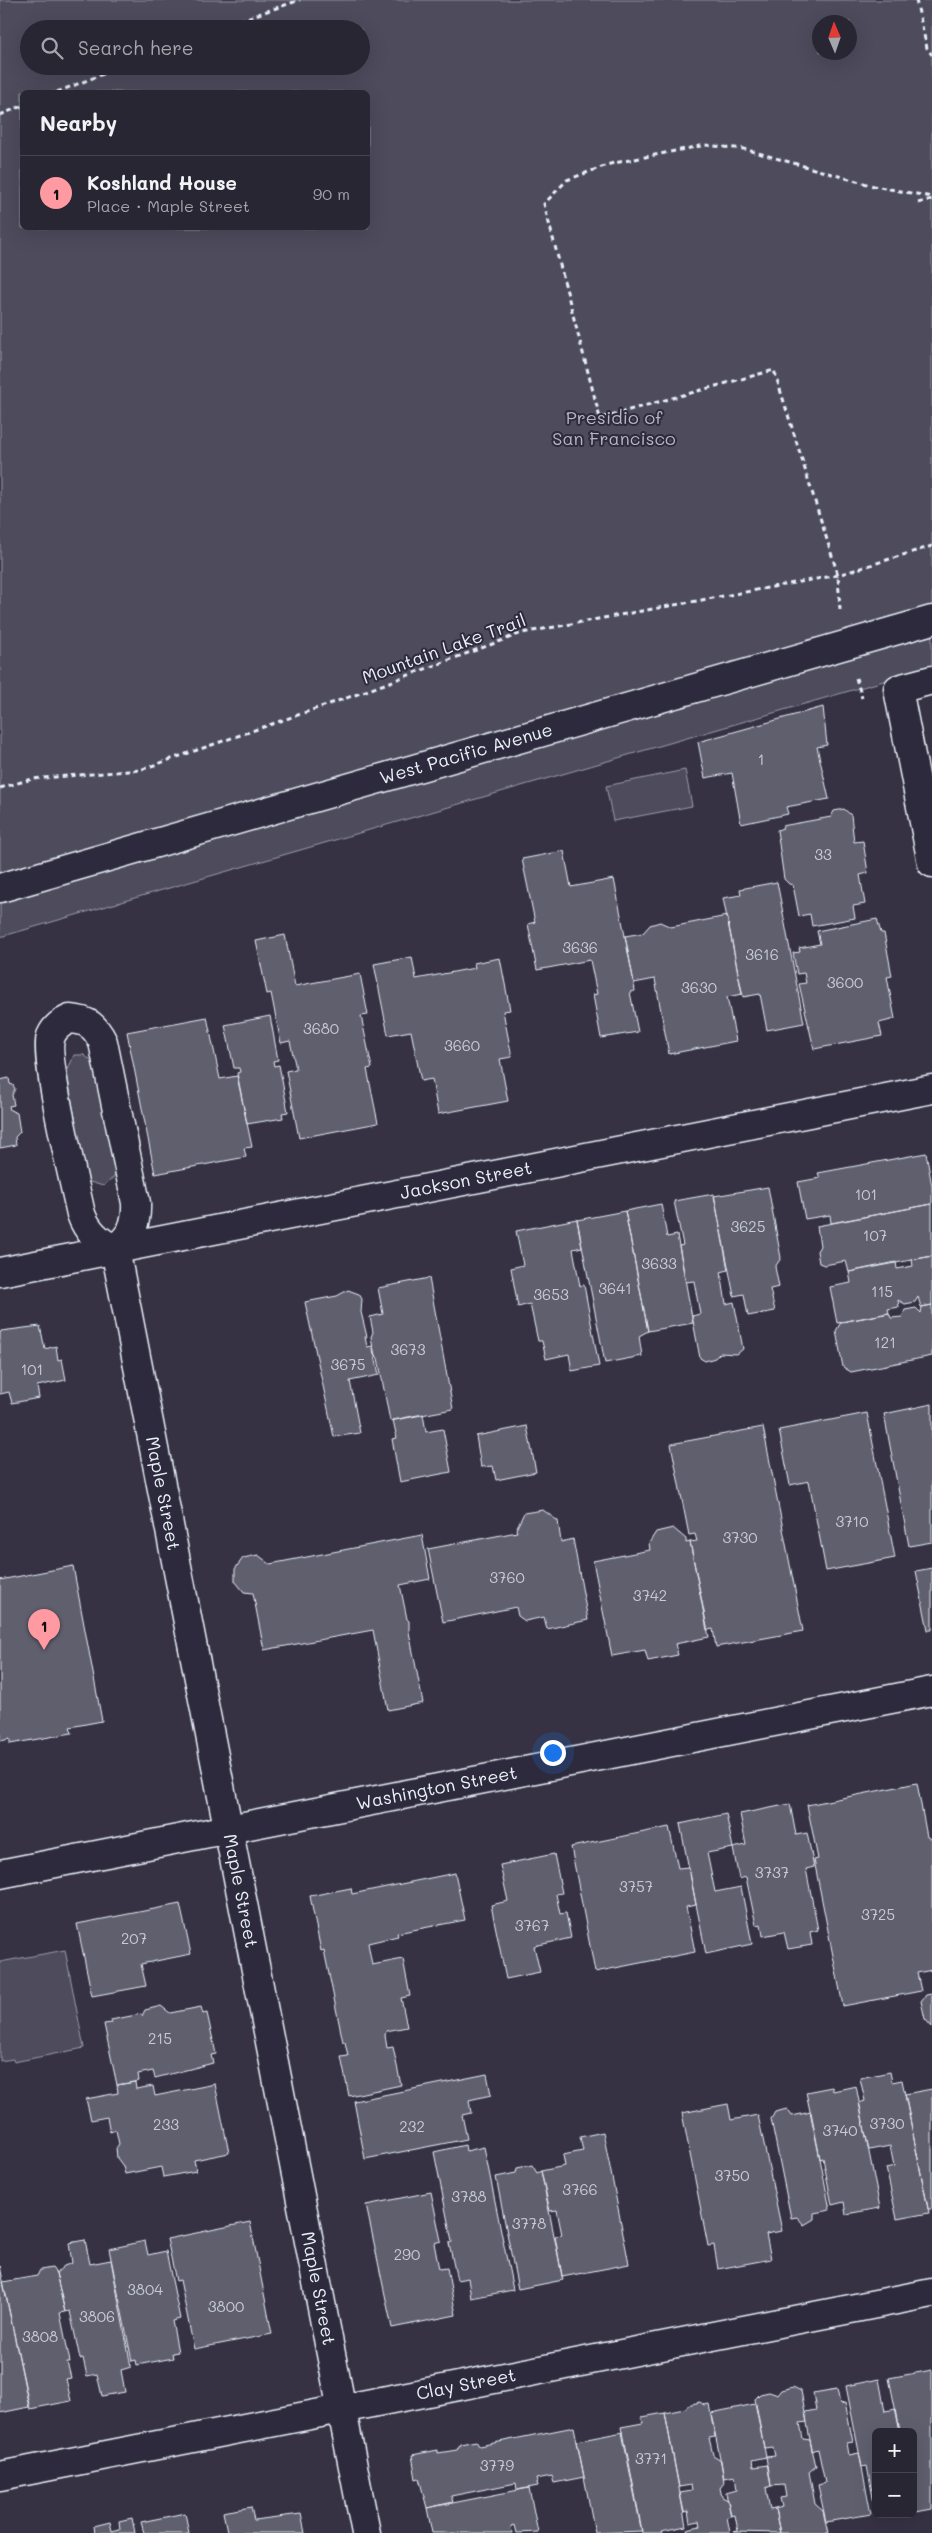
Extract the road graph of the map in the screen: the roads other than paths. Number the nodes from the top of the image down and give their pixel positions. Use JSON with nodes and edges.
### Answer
{"nodes":[{"id":1,"x":932,"y":620,"type":"edge"},
{"id":2,"x":932,"y":680,"type":"edge"},
{"id":3,"x":932,"y":863,"type":"edge"},
{"id":4,"x":0,"y":888,"type":"edge"},
{"id":5,"x":932,"y":1089,"type":"edge"},
{"id":6,"x":115,"y":1249,"type":"junction"},
{"id":7,"x":0,"y":1272,"type":"edge"},
{"id":8,"x":932,"y":1691,"type":"edge"},
{"id":9,"x":228,"y":1829,"type":"junction"},
{"id":10,"x":0,"y":1874,"type":"edge"},
{"id":11,"x":932,"y":2293,"type":"edge"},
{"id":12,"x":342,"y":2408,"type":"junction"},
{"id":13,"x":0,"y":2476,"type":"edge"},
{"id":14,"x":366,"y":2533,"type":"edge"}],
"edges":[{"from":1,"to":4,"type":"street","name":"West Pacific Avenue"},
{"from":2,"to":3,"type":"street"},
{"from":5,"to":6,"type":"street","name":"Jackson Street"},
{"from":6,"to":6,"type":"street"},
{"from":6,"to":7,"type":"street","name":"Jackson Street"},
{"from":6,"to":9,"type":"street","name":"Maple Street"},
{"from":8,"to":9,"type":"street","name":"Washington Street"},
{"from":9,"to":10,"type":"street","name":"Washington Street"},
{"from":9,"to":12,"type":"street","name":"Maple Street"},
{"from":11,"to":12,"type":"street","name":"Clay Street"},
{"from":12,"to":13,"type":"street","name":"Clay Street"},
{"from":12,"to":14,"type":"street","name":"Maple Street"}]}
